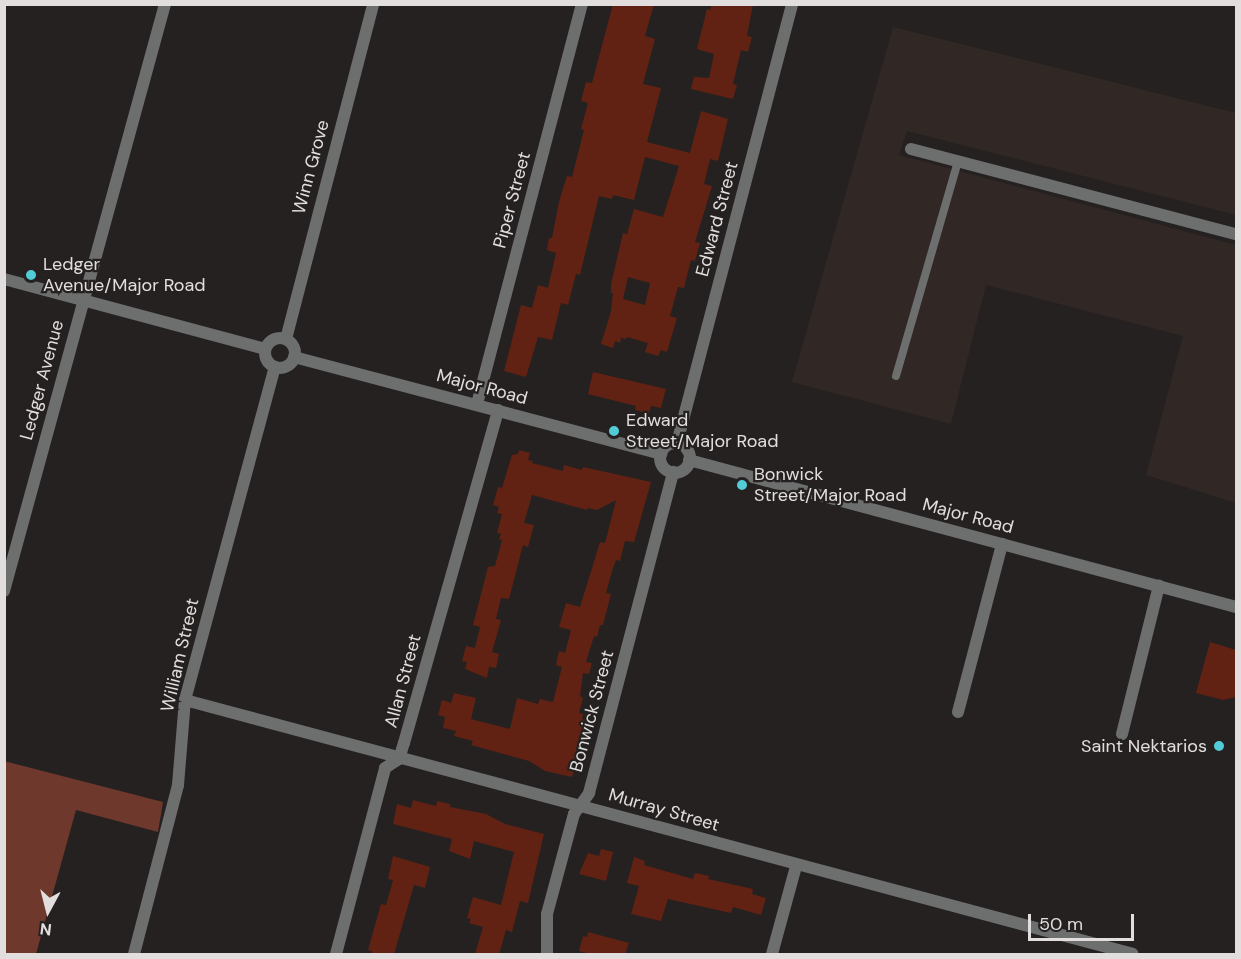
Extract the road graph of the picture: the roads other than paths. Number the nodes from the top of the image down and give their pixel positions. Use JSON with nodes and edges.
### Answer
{"nodes":[{"id":1,"x":165,"y":4,"type":"edge"},
{"id":2,"x":373,"y":4,"type":"edge"},
{"id":3,"x":582,"y":4,"type":"edge"},
{"id":4,"x":792,"y":4,"type":"edge"},
{"id":5,"x":911,"y":149,"type":"dead end"},
{"id":6,"x":958,"y":161,"type":"junction"},
{"id":7,"x":1236,"y":234,"type":"edge"},
{"id":8,"x":4,"y":279,"type":"edge"},
{"id":9,"x":85,"y":300,"type":"junction"},
{"id":10,"x":286,"y":339,"type":"junction"},
{"id":11,"x":265,"y":349,"type":"junction"},
{"id":12,"x":294,"y":357,"type":"junction"},
{"id":13,"x":275,"y":367,"type":"junction"},
{"id":14,"x":896,"y":376,"type":"dead end"},
{"id":15,"x":477,"y":404,"type":"junction"},
{"id":16,"x":498,"y":410,"type":"junction"},
{"id":17,"x":677,"y":443,"type":"junction"},
{"id":18,"x":661,"y":454,"type":"junction"},
{"id":19,"x":690,"y":460,"type":"junction"},
{"id":20,"x":673,"y":472,"type":"junction"},
{"id":21,"x":1002,"y":544,"type":"junction"},
{"id":22,"x":1160,"y":586,"type":"junction"},
{"id":23,"x":4,"y":591,"type":"edge"},
{"id":24,"x":1236,"y":607,"type":"edge"},
{"id":25,"x":185,"y":700,"type":"junction"},
{"id":26,"x":958,"y":712,"type":"dead end"},
{"id":27,"x":1122,"y":734,"type":"dead end"},
{"id":28,"x":399,"y":759,"type":"junction"},
{"id":29,"x":582,"y":806,"type":"junction"},
{"id":30,"x":796,"y":866,"type":"junction"},
{"id":31,"x":134,"y":954,"type":"edge"},
{"id":32,"x":336,"y":954,"type":"edge"},
{"id":33,"x":547,"y":954,"type":"edge"},
{"id":34,"x":772,"y":954,"type":"edge"},
{"id":35,"x":1133,"y":954,"type":"edge"}],
"edges":[{"from":1,"to":9,"type":"street","name":"Ledger Avenue"},
{"from":2,"to":10,"type":"street","name":"Winn Grove"},
{"from":3,"to":15,"type":"street","name":"Piper Street"},
{"from":4,"to":17,"type":"street","name":"Edward Street"},
{"from":5,"to":6,"type":"street"},
{"from":6,"to":7,"type":"street"},
{"from":6,"to":14,"type":"lane"},
{"from":8,"to":9,"type":"street"},
{"from":9,"to":11,"type":"street"},
{"from":9,"to":23,"type":"street","name":"Ledger Avenue"},
{"from":10,"to":11,"type":"street"},
{"from":10,"to":12,"type":"street"},
{"from":11,"to":13,"type":"street"},
{"from":12,"to":13,"type":"street"},
{"from":12,"to":15,"type":"street","name":"Major Road"},
{"from":13,"to":25,"type":"street","name":"William Street"},
{"from":15,"to":16,"type":"street","name":"Major Road"},
{"from":16,"to":18,"type":"street","name":"Major Road"},
{"from":16,"to":28,"type":"street","name":"Allan Street"},
{"from":17,"to":18,"type":"street"},
{"from":17,"to":19,"type":"street"},
{"from":18,"to":20,"type":"street"},
{"from":19,"to":20,"type":"street"},
{"from":19,"to":21,"type":"street","name":"Major Road"},
{"from":20,"to":29,"type":"street","name":"Bonwick Street"},
{"from":21,"to":22,"type":"street","name":"Major Road"},
{"from":21,"to":26,"type":"street"},
{"from":22,"to":24,"type":"street","name":"Major Road"},
{"from":22,"to":27,"type":"street"},
{"from":25,"to":28,"type":"street","name":"Murray Street"},
{"from":25,"to":31,"type":"street","name":"William Street"},
{"from":28,"to":29,"type":"street","name":"Murray Street"},
{"from":28,"to":32,"type":"street","name":"Allan Street"},
{"from":29,"to":30,"type":"street","name":"Murray Street"},
{"from":29,"to":33,"type":"street","name":"Bonwick Street"},
{"from":30,"to":34,"type":"street"},
{"from":30,"to":35,"type":"street","name":"Murray Street"}]}
